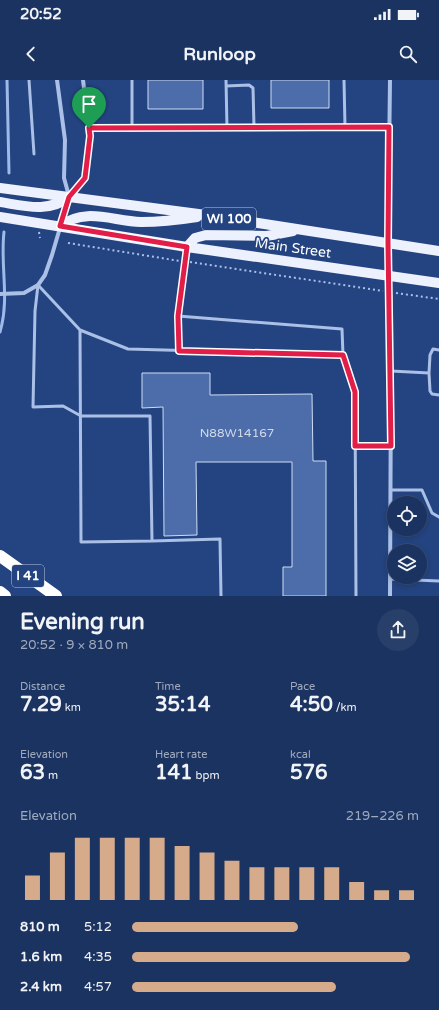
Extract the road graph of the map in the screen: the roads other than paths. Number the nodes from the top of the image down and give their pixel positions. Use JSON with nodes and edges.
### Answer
{"nodes":[{"id":1,"x":29,"y":80,"type":"edge"},
{"id":2,"x":57,"y":80,"type":"edge"},
{"id":3,"x":83,"y":80,"type":"edge"},
{"id":4,"x":132,"y":80,"type":"edge"},
{"id":5,"x":226,"y":80,"type":"edge"},
{"id":6,"x":344,"y":80,"type":"edge"},
{"id":7,"x":390,"y":80,"type":"edge"},
{"id":8,"x":226,"y":86,"type":"junction"},
{"id":9,"x":254,"y":127,"type":"junction"},
{"id":10,"x":346,"y":127,"type":"junction"},
{"id":11,"x":389,"y":127,"type":"junction"},
{"id":12,"x":89,"y":128,"type":"junction"},
{"id":13,"x":132,"y":128,"type":"junction"},
{"id":14,"x":227,"y":128,"type":"junction"},
{"id":15,"x":34,"y":154,"type":"dead end"},
{"id":16,"x":0,"y":188,"type":"edge"},
{"id":17,"x":69,"y":197,"type":"junction"},
{"id":18,"x":0,"y":202,"type":"edge"},
{"id":19,"x":206,"y":215,"type":"junction"},
{"id":20,"x":0,"y":217,"type":"edge"},
{"id":21,"x":60,"y":226,"type":"junction"},
{"id":22,"x":300,"y":230,"type":"junction"},
{"id":23,"x":388,"y":243,"type":"junction"},
{"id":24,"x":187,"y":247,"type":"junction"},
{"id":25,"x":439,"y":251,"type":"edge"},
{"id":26,"x":388,"y":275,"type":"junction"},
{"id":27,"x":439,"y":283,"type":"edge"},
{"id":28,"x":38,"y":285,"type":"junction"},
{"id":29,"x":0,"y":294,"type":"edge"},
{"id":30,"x":178,"y":316,"type":"junction"},
{"id":31,"x":80,"y":330,"type":"junction"},
{"id":32,"x":439,"y":350,"type":"edge"},
{"id":33,"x":179,"y":351,"type":"junction"},
{"id":34,"x":343,"y":355,"type":"junction"},
{"id":35,"x":391,"y":371,"type":"junction"},
{"id":36,"x":429,"y":373,"type":"junction"},
{"id":37,"x":439,"y":395,"type":"edge"},
{"id":38,"x":80,"y":416,"type":"junction"},
{"id":39,"x":355,"y":446,"type":"junction"},
{"id":40,"x":391,"y":446,"type":"junction"},
{"id":41,"x":391,"y":490,"type":"junction"},
{"id":42,"x":439,"y":517,"type":"edge"},
{"id":43,"x":152,"y":541,"type":"junction"},
{"id":44,"x":390,"y":544,"type":"edge"},
{"id":45,"x":0,"y":556,"type":"edge"},
{"id":46,"x":427,"y":580,"type":"edge"},
{"id":47,"x":439,"y":581,"type":"edge"},
{"id":48,"x":390,"y":584,"type":"edge"},
{"id":49,"x":0,"y":592,"type":"edge"},
{"id":50,"x":5,"y":596,"type":"edge"},
{"id":51,"x":56,"y":596,"type":"edge"},
{"id":52,"x":221,"y":596,"type":"edge"},
{"id":53,"x":356,"y":596,"type":"edge"},
{"id":54,"x":390,"y":596,"type":"edge"}],
"edges":[{"from":1,"to":15,"type":"lane"},
{"from":2,"to":17,"type":"street"},
{"from":3,"to":12,"type":"street"},
{"from":4,"to":13,"type":"lane"},
{"from":5,"to":8,"type":"lane"},
{"from":6,"to":10,"type":"lane"},
{"from":7,"to":11,"type":"street"},
{"from":8,"to":9,"type":"lane"},
{"from":8,"to":14,"type":"lane"},
{"from":9,"to":10,"type":"lane"},
{"from":9,"to":14,"type":"lane"},
{"from":10,"to":11,"type":"lane"},
{"from":11,"to":23,"type":"street"},
{"from":12,"to":13,"type":"lane"},
{"from":12,"to":17,"type":"street"},
{"from":13,"to":14,"type":"lane"},
{"from":16,"to":17,"type":"main road","name":"Main Street","number":"WI 100"},
{"from":17,"to":18,"type":"main road"},
{"from":17,"to":19,"type":"main road","name":"Main Street","number":"WI 100"},
{"from":17,"to":21,"type":"street"},
{"from":19,"to":21,"type":"main road"},
{"from":19,"to":22,"type":"main road","name":"Main Street","number":"WI 100"},
{"from":20,"to":21,"type":"main road","name":"Main Street","number":"WI 100"},
{"from":21,"to":24,"type":"main road","name":"Main Street","number":"WI 100"},
{"from":21,"to":28,"type":"street"},
{"from":22,"to":23,"type":"main road","name":"Main Street","number":"WI 100"},
{"from":22,"to":24,"type":"main road"},
{"from":23,"to":25,"type":"main road","name":"Main Street","number":"WI 100"},
{"from":23,"to":26,"type":"street"},
{"from":24,"to":26,"type":"main road","name":"Main Street","number":"WI 100"},
{"from":24,"to":30,"type":"lane"},
{"from":26,"to":27,"type":"main road","name":"Main Street","number":"WI 100"},
{"from":26,"to":35,"type":"street"},
{"from":28,"to":29,"type":"street"},
{"from":28,"to":31,"type":"lane"},
{"from":28,"to":38,"type":"lane"},
{"from":30,"to":33,"type":"lane"},
{"from":30,"to":34,"type":"lane"},
{"from":31,"to":33,"type":"lane"},
{"from":31,"to":38,"type":"lane"},
{"from":32,"to":36,"type":"lane"},
{"from":33,"to":34,"type":"lane"},
{"from":34,"to":39,"type":"lane"},
{"from":35,"to":36,"type":"lane"},
{"from":35,"to":40,"type":"street"},
{"from":36,"to":37,"type":"lane"},
{"from":38,"to":43,"type":"lane"},
{"from":38,"to":43,"type":"lane"},
{"from":39,"to":40,"type":"lane"},
{"from":39,"to":53,"type":"lane"},
{"from":40,"to":41,"type":"street"},
{"from":41,"to":42,"type":"lane"},
{"from":41,"to":44,"type":"street"},
{"from":43,"to":52,"type":"lane"},
{"from":45,"to":51,"type":"highway","number":"I 41"},
{"from":46,"to":47,"type":"lane"},
{"from":48,"to":54,"type":"street"},
{"from":49,"to":50,"type":"highway","number":"I 41"}]}
